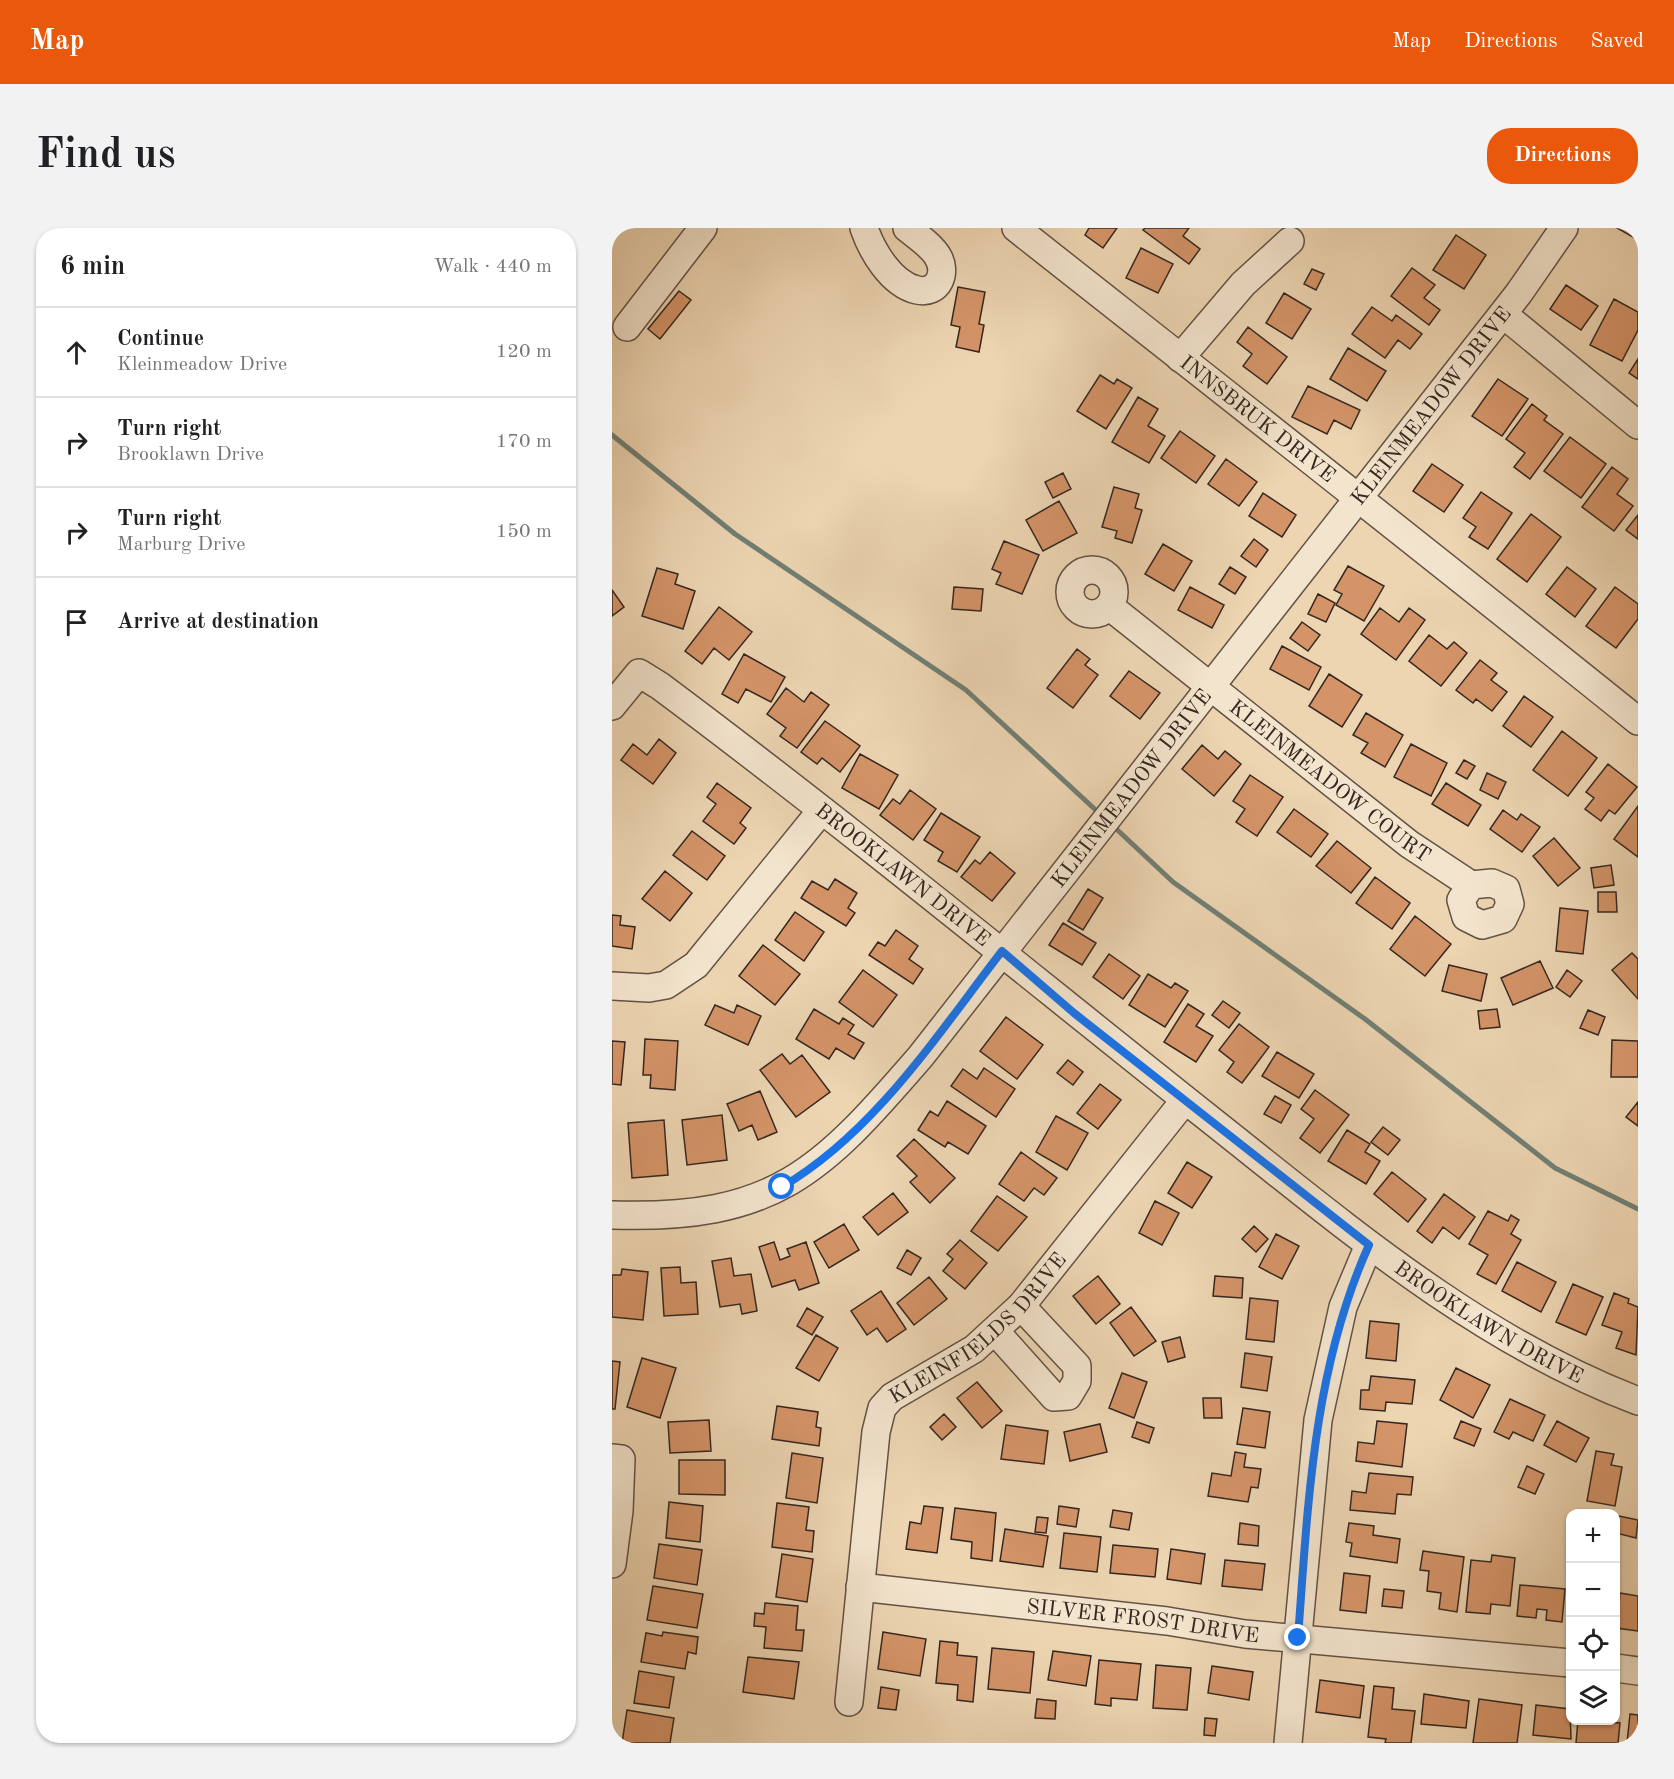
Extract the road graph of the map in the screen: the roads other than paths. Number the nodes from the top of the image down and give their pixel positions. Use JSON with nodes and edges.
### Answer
{"nodes":[{"id":1,"x":703,"y":228,"type":"edge"},
{"id":2,"x":864,"y":228,"type":"edge"},
{"id":3,"x":907,"y":228,"type":"edge"},
{"id":4,"x":1016,"y":228,"type":"edge"},
{"id":5,"x":1564,"y":228,"type":"edge"},
{"id":6,"x":1290,"y":241,"type":"dead end"},
{"id":7,"x":1503,"y":314,"type":"junction"},
{"id":8,"x":627,"y":327,"type":"dead end"},
{"id":9,"x":1180,"y":358,"type":"junction"},
{"id":10,"x":1638,"y":425,"type":"edge"},
{"id":11,"x":1358,"y":496,"type":"junction"},
{"id":12,"x":1109,"y":606,"type":"dead end"},
{"id":13,"x":1209,"y":685,"type":"junction"},
{"id":14,"x":612,"y":706,"type":"edge"},
{"id":15,"x":1638,"y":722,"type":"edge"},
{"id":16,"x":821,"y":811,"type":"junction"},
{"id":17,"x":1471,"y":885,"type":"dead end"},
{"id":18,"x":1002,"y":951,"type":"junction"},
{"id":19,"x":612,"y":986,"type":"edge"},
{"id":20,"x":1185,"y":1100,"type":"junction"},
{"id":21,"x":612,"y":1215,"type":"edge"},
{"id":22,"x":1369,"y":1245,"type":"junction"},
{"id":23,"x":1021,"y":1306,"type":"junction"},
{"id":24,"x":995,"y":1331,"type":"junction"},
{"id":25,"x":1638,"y":1401,"type":"edge"},
{"id":26,"x":617,"y":1458,"type":"edge"},
{"id":27,"x":612,"y":1564,"type":"edge"},
{"id":28,"x":860,"y":1587,"type":"junction"},
{"id":29,"x":1298,"y":1638,"type":"junction"},
{"id":30,"x":1566,"y":1663,"type":"edge"},
{"id":31,"x":1620,"y":1669,"type":"edge"},
{"id":32,"x":1638,"y":1671,"type":"edge"},
{"id":33,"x":849,"y":1701,"type":"dead end"},
{"id":34,"x":1288,"y":1743,"type":"edge"}],
"edges":[{"from":1,"to":8,"type":"street"},
{"from":2,"to":3,"type":"street"},
{"from":4,"to":9,"type":"street","name":"INNSBRUK DRIVE"},
{"from":5,"to":7,"type":"street","name":"KLEINMEADOW DRIVE"},
{"from":6,"to":9,"type":"street"},
{"from":7,"to":10,"type":"street"},
{"from":7,"to":11,"type":"street","name":"KLEINMEADOW DRIVE"},
{"from":9,"to":11,"type":"street","name":"INNSBRUK DRIVE"},
{"from":11,"to":13,"type":"street","name":"KLEINMEADOW DRIVE"},
{"from":11,"to":15,"type":"street","name":"INNSBRUK DRIVE"},
{"from":12,"to":13,"type":"street","name":"KLEINMEADOW COURT"},
{"from":13,"to":17,"type":"street","name":"KLEINMEADOW COURT"},
{"from":13,"to":18,"type":"street","name":"KLEINMEADOW DRIVE"},
{"from":14,"to":16,"type":"street","name":"BROOKLAWN DRIVE"},
{"from":16,"to":18,"type":"street","name":"BROOKLAWN DRIVE"},
{"from":16,"to":19,"type":"street"},
{"from":18,"to":20,"type":"street","name":"BROOKLAWN DRIVE"},
{"from":18,"to":21,"type":"street","name":"KLEINMEADOW DRIVE"},
{"from":20,"to":22,"type":"street","name":"BROOKLAWN DRIVE"},
{"from":20,"to":23,"type":"street","name":"KLEINFIELDS DRIVE"},
{"from":22,"to":25,"type":"street","name":"BROOKLAWN DRIVE"},
{"from":22,"to":29,"type":"street"},
{"from":23,"to":24,"type":"street","name":"KLEINFIELDS DRIVE"},
{"from":23,"to":24,"type":"street"},
{"from":24,"to":28,"type":"street","name":"KLEINFIELDS DRIVE"},
{"from":26,"to":27,"type":"street"},
{"from":28,"to":29,"type":"street","name":"SILVER FROST DRIVE"},
{"from":28,"to":33,"type":"street","name":"KLEINFIELDS DRIVE"},
{"from":29,"to":30,"type":"street","name":"SILVER FROST DRIVE"},
{"from":29,"to":34,"type":"street"},
{"from":31,"to":32,"type":"street"}]}
